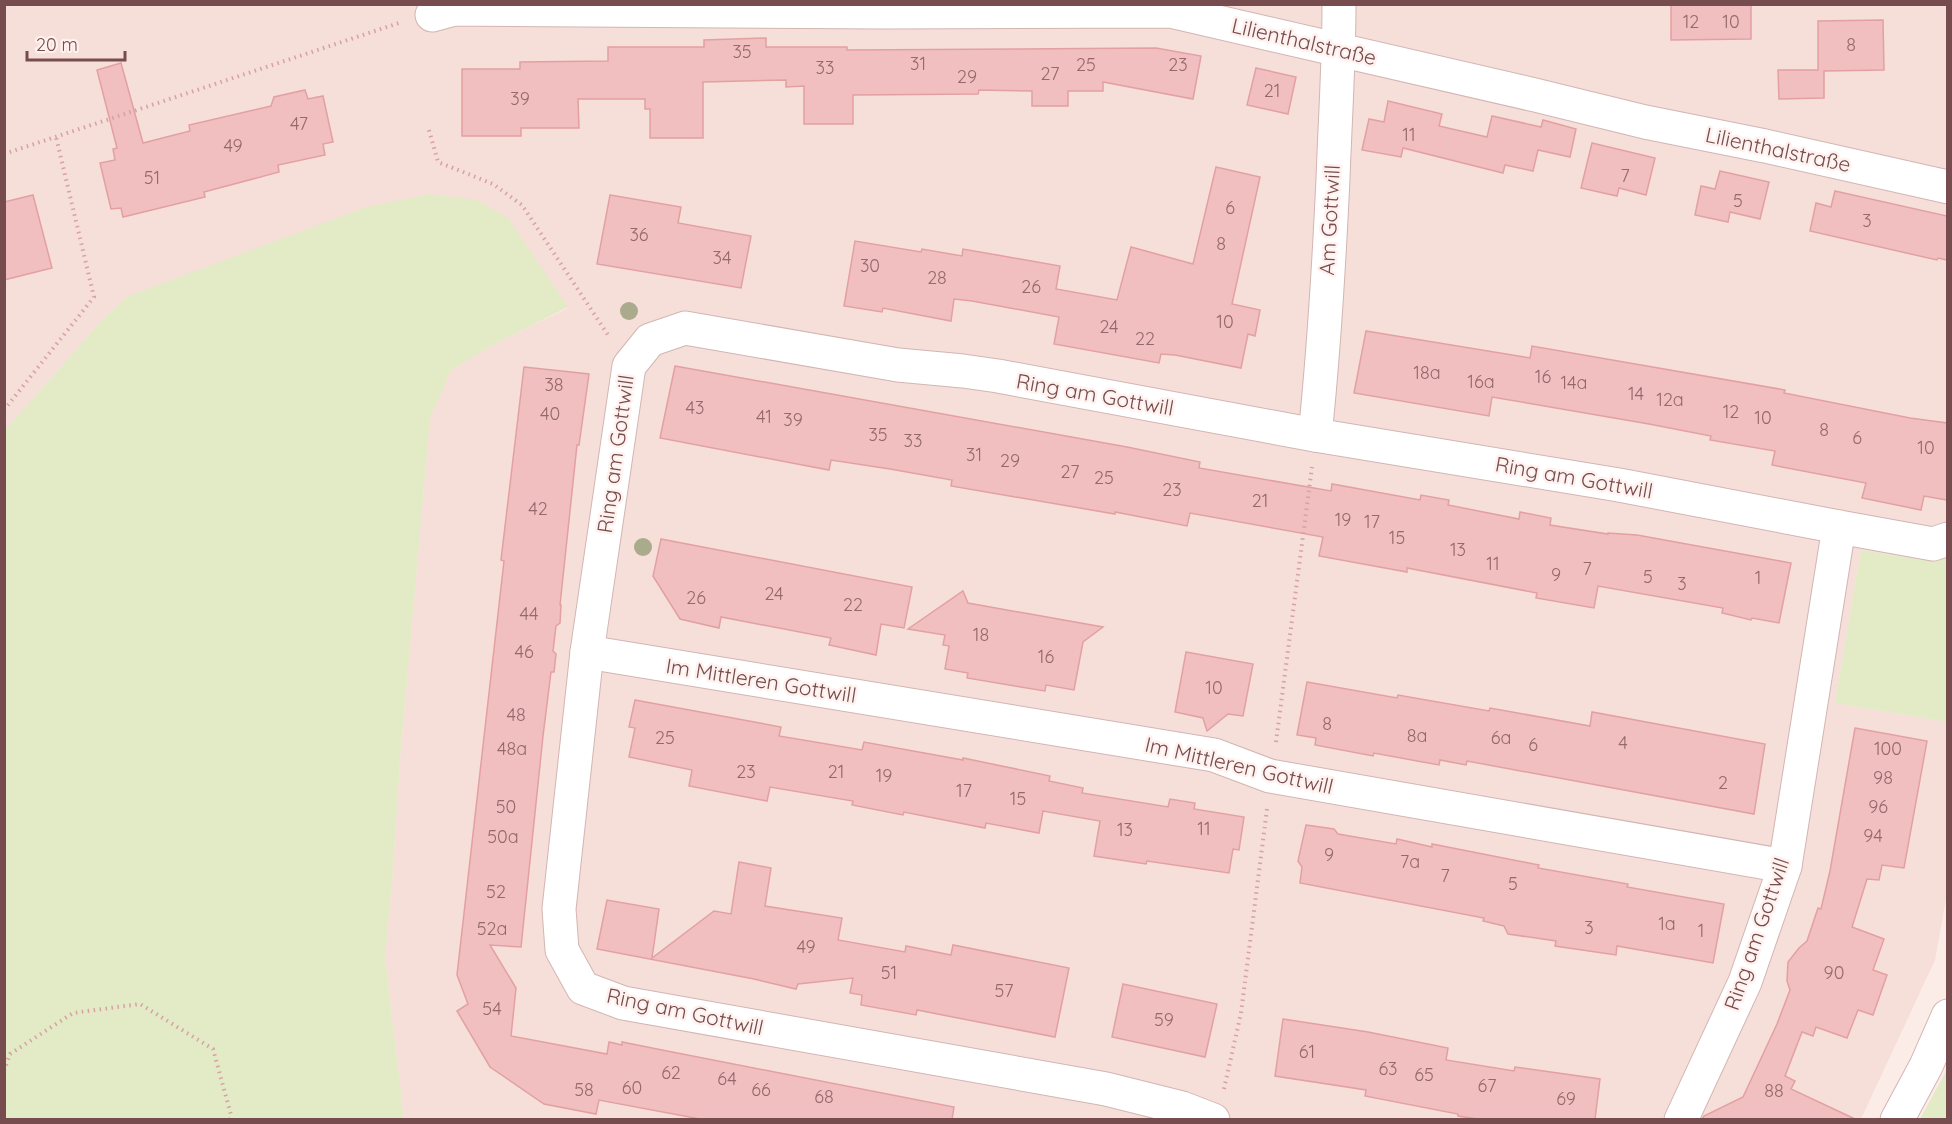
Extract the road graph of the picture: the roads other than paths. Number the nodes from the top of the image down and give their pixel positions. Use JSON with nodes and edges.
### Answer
{"nodes":[{"id":1,"x":1339,"y":4,"type":"edge"},
{"id":2,"x":432,"y":15,"type":"road end"},
{"id":3,"x":1339,"y":50,"type":"junction"},
{"id":4,"x":1947,"y":187,"type":"edge"},
{"id":5,"x":1316,"y":435,"type":"junction"},
{"id":6,"x":1839,"y":527,"type":"junction"},
{"id":7,"x":1947,"y":539,"type":"edge"},
{"id":8,"x":587,"y":652,"type":"junction"},
{"id":9,"x":1785,"y":866,"type":"junction"},
{"id":10,"x":1947,"y":1017,"type":"edge"},
{"id":11,"x":1181,"y":1114,"type":"edge"},
{"id":12,"x":1213,"y":1119,"type":"edge"},
{"id":13,"x":1681,"y":1119,"type":"edge"},
{"id":14,"x":1898,"y":1119,"type":"edge"}],
"edges":[{"from":1,"to":3,"type":"street","name":"Am Gottwill"},
{"from":2,"to":3,"type":"street","name":"Lilienthalstraße"},
{"from":3,"to":4,"type":"street","name":"Lilienthalstraße"},
{"from":3,"to":5,"type":"street","name":"Am Gottwill"},
{"from":5,"to":6,"type":"street","name":"Ring am Gottwill"},
{"from":5,"to":8,"type":"street","name":"Ring am Gottwill"},
{"from":6,"to":7,"type":"street","name":"Ring am Gottwill"},
{"from":6,"to":9,"type":"street","name":"Ring am Gottwill"},
{"from":8,"to":9,"type":"street","name":"Im Mittleren Gottwill"},
{"from":8,"to":11,"type":"street","name":"Ring am Gottwill"},
{"from":9,"to":13,"type":"street","name":"Ring am Gottwill"},
{"from":10,"to":14,"type":"street"},
{"from":11,"to":12,"type":"street","name":"Ring am Gottwill"}]}
